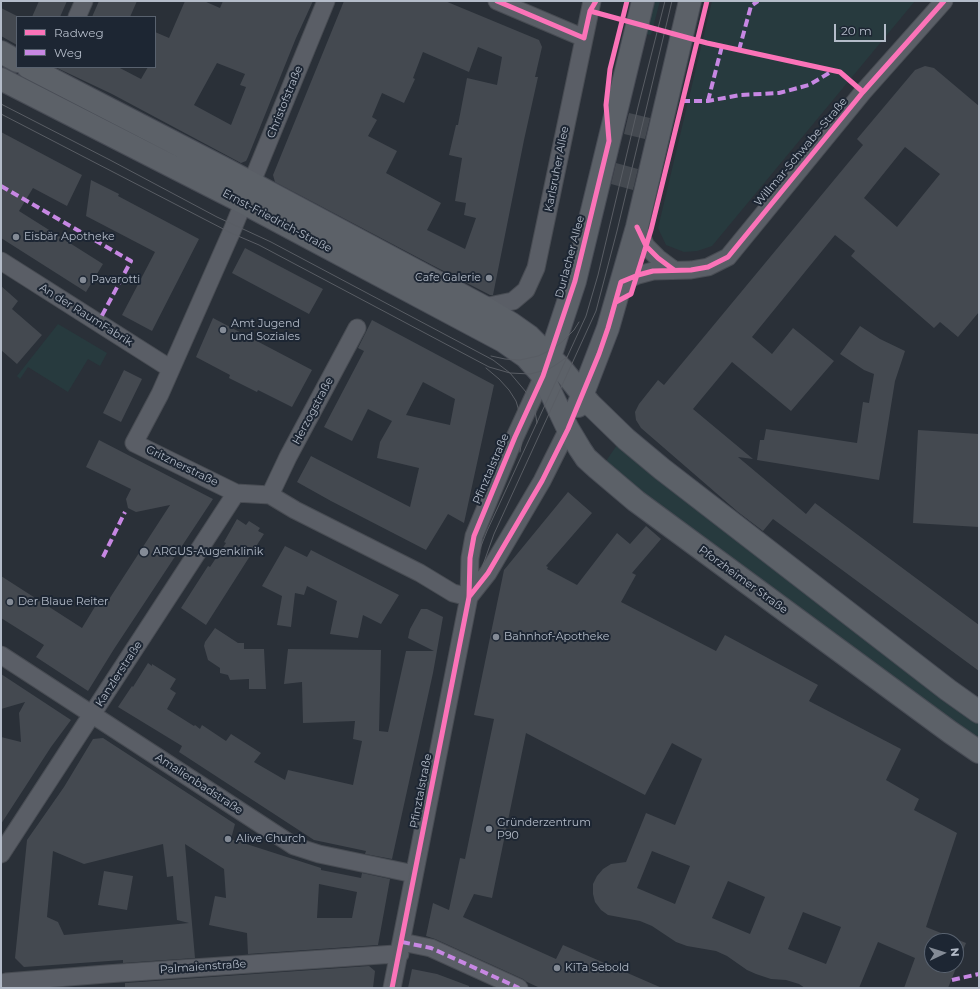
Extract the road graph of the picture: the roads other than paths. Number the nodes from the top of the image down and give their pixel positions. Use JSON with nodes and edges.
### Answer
{"nodes":[{"id":1,"x":84,"y":1,"type":"edge"},
{"id":2,"x":326,"y":1,"type":"edge"},
{"id":3,"x":497,"y":1,"type":"edge"},
{"id":4,"x":592,"y":1,"type":"edge"},
{"id":5,"x":643,"y":1,"type":"edge"},
{"id":6,"x":690,"y":1,"type":"edge"},
{"id":7,"x":944,"y":1,"type":"edge"},
{"id":8,"x":77,"y":16,"type":"edge"},
{"id":9,"x":584,"y":38,"type":"junction"},
{"id":10,"x":1,"y":52,"type":"edge"},
{"id":11,"x":16,"y":60,"type":"edge"},
{"id":12,"x":32,"y":68,"type":"edge"},
{"id":13,"x":54,"y":73,"type":"edge"},
{"id":14,"x":1,"y":79,"type":"edge"},
{"id":15,"x":248,"y":193,"type":"junction"},
{"id":16,"x":637,"y":227,"type":"junction"},
{"id":17,"x":1,"y":261,"type":"edge"},
{"id":18,"x":674,"y":270,"type":"junction"},
{"id":19,"x":621,"y":282,"type":"junction"},
{"id":20,"x":484,"y":307,"type":"junction"},
{"id":21,"x":357,"y":328,"type":"dead end"},
{"id":22,"x":546,"y":367,"type":"junction"},
{"id":23,"x":171,"y":369,"type":"junction"},
{"id":24,"x":583,"y":395,"type":"junction"},
{"id":25,"x":568,"y":429,"type":"junction"},
{"id":26,"x":236,"y":493,"type":"junction"},
{"id":27,"x":270,"y":495,"type":"junction"},
{"id":28,"x":469,"y":597,"type":"junction"},
{"id":29,"x":1,"y":655,"type":"edge"},
{"id":30,"x":979,"y":712,"type":"edge"},
{"id":31,"x":93,"y":714,"type":"junction"},
{"id":32,"x":979,"y":752,"type":"edge"},
{"id":33,"x":1,"y":854,"type":"edge"},
{"id":34,"x":414,"y":874,"type":"junction"},
{"id":35,"x":401,"y":948,"type":"junction"},
{"id":36,"x":5,"y":980,"type":"edge"},
{"id":37,"x":392,"y":988,"type":"edge"},
{"id":38,"x":519,"y":988,"type":"edge"}],
"edges":[{"from":1,"to":8,"type":"street"},
{"from":2,"to":15,"type":"street","name":"Christofstraße"},
{"from":3,"to":9,"type":"street"},
{"from":4,"to":9,"type":"street","name":"Karlsruher Allee"},
{"from":5,"to":22,"type":"main road","name":"Durlacher Allee"},
{"from":6,"to":16,"type":"main road"},
{"from":7,"to":18,"type":"street","name":"Willmar-Schwabe-Straße"},
{"from":9,"to":20,"type":"street","name":"Karlsruher Allee"},
{"from":10,"to":11,"type":"main road"},
{"from":12,"to":13,"type":"main road","name":"Ernst-Friedrich-Straße"},
{"from":13,"to":15,"type":"main road","name":"Ernst-Friedrich-Straße"},
{"from":14,"to":15,"type":"main road","name":"Ernst-Friedrich-Straße"},
{"from":15,"to":20,"type":"main road","name":"Ernst-Friedrich-Straße"},
{"from":15,"to":22,"type":"main road","name":"Ernst-Friedrich-Straße"},
{"from":15,"to":23,"type":"street","name":"Gritznerstraße"},
{"from":16,"to":18,"type":"street"},
{"from":16,"to":19,"type":"main road"},
{"from":17,"to":23,"type":"street","name":"An der RaumFabrik"},
{"from":18,"to":19,"type":"street","name":"Willmar-Schwabe-Straße"},
{"from":19,"to":24,"type":"main road"},
{"from":20,"to":22,"type":"main road","name":"Ernst-Friedrich-Straße"},
{"from":21,"to":27,"type":"street","name":"Herzogstraße"},
{"from":22,"to":24,"type":"main road"},
{"from":22,"to":25,"type":"main road","name":"Pforzheimer Straße"},
{"from":22,"to":28,"type":"street","name":"Pfinztalstraße"},
{"from":23,"to":26,"type":"street","name":"Gritznerstraße"},
{"from":24,"to":25,"type":"main road"},
{"from":24,"to":30,"type":"main road"},
{"from":25,"to":28,"type":"street","name":"Pfinztalstraße"},
{"from":25,"to":32,"type":"main road","name":"Pforzheimer Straße"},
{"from":26,"to":27,"type":"street","name":"Gritznerstraße"},
{"from":26,"to":31,"type":"street","name":"Kanzlerstraße"},
{"from":27,"to":28,"type":"street","name":"Gritznerstraße"},
{"from":28,"to":34,"type":"street","name":"Pfinztalstraße"},
{"from":29,"to":31,"type":"street","name":"Amalienbadstraße"},
{"from":31,"to":33,"type":"street","name":"Kanzlerstraße"},
{"from":31,"to":34,"type":"street","name":"Amalienbadstraße"},
{"from":34,"to":35,"type":"street","name":"Pfinztalstraße"},
{"from":35,"to":36,"type":"street","name":"Palmaienstraße"},
{"from":35,"to":37,"type":"street","name":"Pfinztalstraße"},
{"from":35,"to":38,"type":"street","name":"Palmaienstraße"}]}
